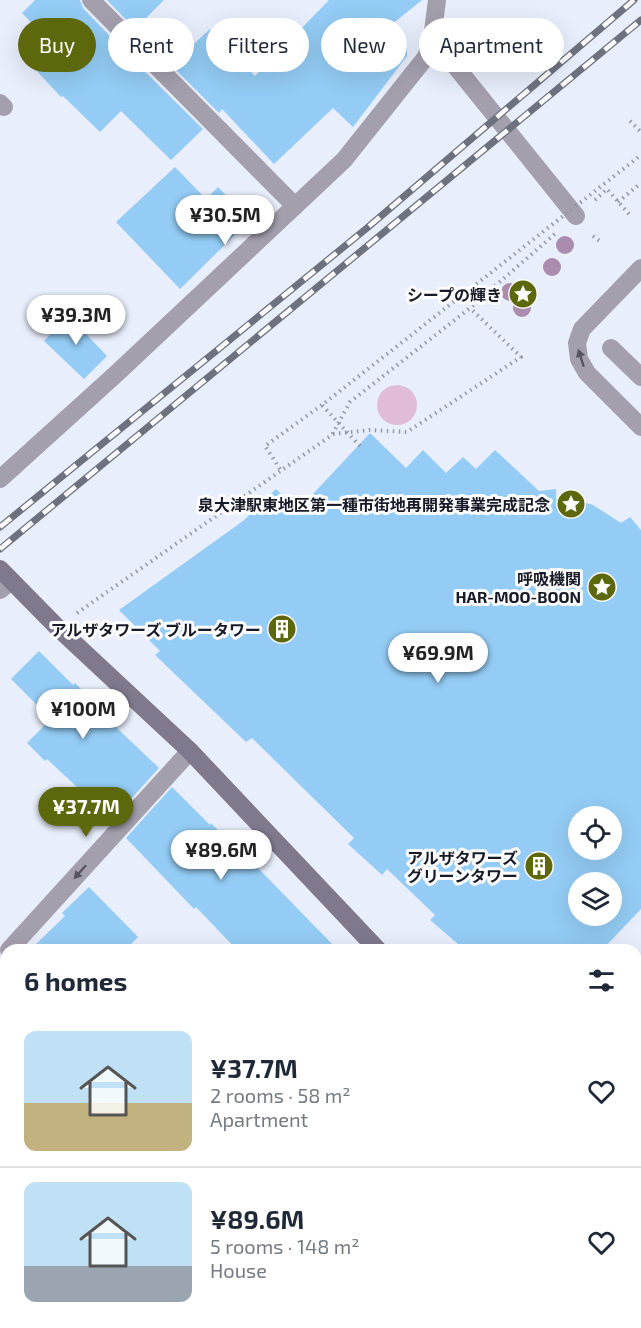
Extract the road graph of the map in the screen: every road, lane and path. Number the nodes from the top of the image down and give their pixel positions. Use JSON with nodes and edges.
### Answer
{"nodes":[{"id":1,"x":91,"y":0,"type":"edge"},
{"id":2,"x":437,"y":0,"type":"edge"},
{"id":3,"x":460,"y":72,"type":"edge"},
{"id":4,"x":630,"y":121,"type":"dead end"},
{"id":5,"x":641,"y":132,"type":"edge"},
{"id":6,"x":641,"y":155,"type":"edge"},
{"id":7,"x":641,"y":183,"type":"edge"},
{"id":8,"x":618,"y":202,"type":"junction"},
{"id":9,"x":295,"y":206,"type":"junction"},
{"id":10,"x":630,"y":215,"type":"dead end"},
{"id":11,"x":576,"y":216,"type":"junction"},
{"id":12,"x":593,"y":236,"type":"dead end"},
{"id":13,"x":601,"y":242,"type":"dead end"},
{"id":14,"x":641,"y":268,"type":"edge"},
{"id":15,"x":470,"y":309,"type":"junction"},
{"id":16,"x":610,"y":348,"type":"dead end"},
{"id":17,"x":641,"y":377,"type":"edge"},
{"id":18,"x":322,"y":405,"type":"junction"},
{"id":19,"x":641,"y":427,"type":"edge"},
{"id":20,"x":332,"y":435,"type":"junction"},
{"id":21,"x":360,"y":446,"type":"dead end"},
{"id":22,"x":281,"y":469,"type":"junction"},
{"id":23,"x":0,"y":479,"type":"edge"},
{"id":24,"x":4,"y":580,"type":"edge"},
{"id":25,"x":57,"y":627,"type":"junction"},
{"id":26,"x":190,"y":752,"type":"junction"},
{"id":27,"x":13,"y":944,"type":"edge"},
{"id":28,"x":372,"y":944,"type":"edge"}],
"edges":[{"from":1,"to":9,"type":"street"},
{"from":2,"to":9,"type":"street"},
{"from":3,"to":11,"type":"street"},
{"from":4,"to":5,"type":"path"},
{"from":6,"to":18,"type":"path","bridge":true},
{"from":7,"to":8,"type":"path"},
{"from":8,"to":10,"type":"path"},
{"from":8,"to":11,"type":"path"},
{"from":9,"to":23,"type":"street"},
{"from":11,"to":15,"type":"path"},
{"from":12,"to":13,"type":"path"},
{"from":19,"to":14,"type":"street","one_way":true},
{"from":15,"to":20,"type":"path"},
{"from":15,"to":20,"type":"path"},
{"from":16,"to":17,"type":"street"},
{"from":18,"to":21,"type":"path","bridge":true},
{"from":18,"to":22,"type":"path"},
{"from":20,"to":22,"type":"path"},
{"from":22,"to":25,"type":"path"},
{"from":24,"to":25,"type":"street"},
{"from":25,"to":26,"type":"street"},
{"from":26,"to":27,"type":"street","one_way":true},
{"from":26,"to":28,"type":"street"}]}
